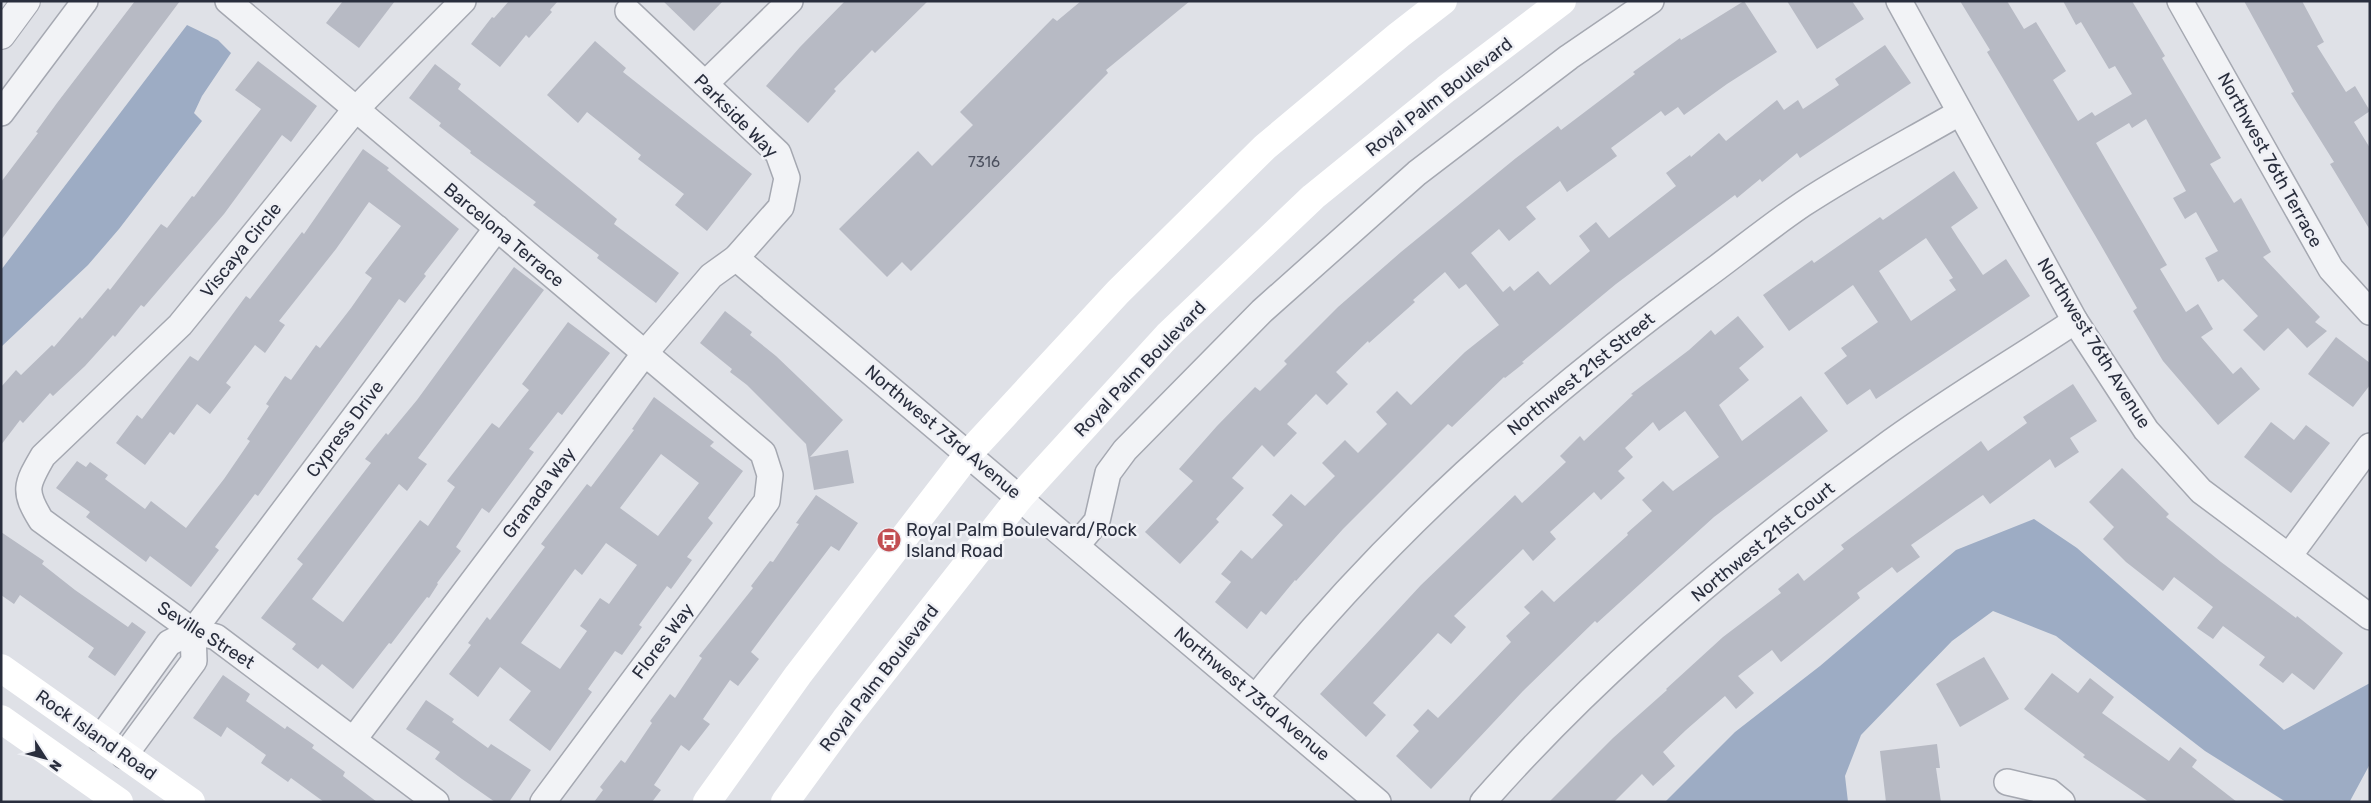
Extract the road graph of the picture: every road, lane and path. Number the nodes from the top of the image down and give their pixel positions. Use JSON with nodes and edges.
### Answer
{"nodes":[{"id":1,"x":26,"y":1,"type":"edge"},
{"id":2,"x":85,"y":1,"type":"edge"},
{"id":3,"x":228,"y":1,"type":"edge"},
{"id":4,"x":463,"y":1,"type":"edge"},
{"id":5,"x":790,"y":1,"type":"edge"},
{"id":6,"x":1444,"y":1,"type":"edge"},
{"id":7,"x":1562,"y":1,"type":"edge"},
{"id":8,"x":1651,"y":1,"type":"edge"},
{"id":9,"x":1899,"y":1,"type":"edge"},
{"id":10,"x":2180,"y":1,"type":"edge"},
{"id":11,"x":628,"y":11,"type":"dead end"},
{"id":12,"x":1,"y":34,"type":"edge"},
{"id":13,"x":706,"y":84,"type":"junction"},
{"id":14,"x":355,"y":110,"type":"junction"},
{"id":15,"x":1,"y":112,"type":"edge"},
{"id":16,"x":1958,"y":113,"type":"junction"},
{"id":17,"x":497,"y":228,"type":"junction"},
{"id":18,"x":736,"y":258,"type":"junction"},
{"id":19,"x":2370,"y":312,"type":"edge"},
{"id":20,"x":2076,"y":321,"type":"junction"},
{"id":21,"x":645,"y":353,"type":"junction"},
{"id":22,"x":2370,"y":446,"type":"edge"},
{"id":23,"x":968,"y":453,"type":"junction"},
{"id":24,"x":770,"y":475,"type":"joint"},
{"id":25,"x":1020,"y":497,"type":"junction"},
{"id":26,"x":29,"y":500,"type":"joint"},
{"id":27,"x":1077,"y":545,"type":"junction"},
{"id":28,"x":2289,"y":556,"type":"junction"},
{"id":29,"x":2370,"y":617,"type":"edge"},
{"id":30,"x":193,"y":630,"type":"junction"},
{"id":31,"x":1,"y":668,"type":"edge"},
{"id":32,"x":1256,"y":697,"type":"junction"},
{"id":33,"x":1,"y":719,"type":"edge"},
{"id":34,"x":100,"y":739,"type":"junction"},
{"id":35,"x":354,"y":739,"type":"junction"},
{"id":36,"x":124,"y":756,"type":"junction"},
{"id":37,"x":2006,"y":782,"type":"dead end"},
{"id":38,"x":119,"y":802,"type":"edge"},
{"id":39,"x":191,"y":802,"type":"edge"},
{"id":40,"x":436,"y":802,"type":"edge"},
{"id":41,"x":543,"y":802,"type":"edge"},
{"id":42,"x":707,"y":802,"type":"edge"},
{"id":43,"x":785,"y":802,"type":"edge"},
{"id":44,"x":1378,"y":802,"type":"edge"},
{"id":45,"x":1483,"y":802,"type":"edge"},
{"id":46,"x":2062,"y":802,"type":"edge"}],
"edges":[{"from":1,"to":12,"type":"street"},
{"from":2,"to":15,"type":"street"},
{"from":3,"to":14,"type":"street","name":"Barcelona Terrace"},
{"from":4,"to":14,"type":"street","name":"Viscaya Circle"},
{"from":5,"to":13,"type":"street"},
{"from":6,"to":23,"type":"main road"},
{"from":7,"to":25,"type":"main road","name":"Royal Palm Boulevard"},
{"from":8,"to":27,"type":"street"},
{"from":9,"to":16,"type":"street","name":"Northwest 76th Avenue"},
{"from":10,"to":19,"type":"street","name":"Northwest 76th Terrace"},
{"from":11,"to":13,"type":"street","name":"Parkside Way"},
{"from":13,"to":18,"type":"street","name":"Parkside Way"},
{"from":14,"to":17,"type":"street","name":"Barcelona Terrace"},
{"from":14,"to":26,"type":"street","name":"Viscaya Circle"},
{"from":16,"to":20,"type":"street","name":"Northwest 76th Avenue"},
{"from":16,"to":32,"type":"street","name":"Northwest 21st Street"},
{"from":17,"to":21,"type":"street","name":"Barcelona Terrace"},
{"from":17,"to":30,"type":"street","name":"Cypress Drive"},
{"from":18,"to":21,"type":"street","name":"Granada Way"},
{"from":18,"to":23,"type":"street","name":"Northwest 73rd Avenue"},
{"from":20,"to":28,"type":"street","name":"Northwest 76th Avenue"},
{"from":20,"to":45,"type":"street","name":"Northwest 21st Court"},
{"from":21,"to":24,"type":"street","name":"Barcelona Terrace"},
{"from":21,"to":35,"type":"street","name":"Granada Way"},
{"from":22,"to":28,"type":"street"},
{"from":23,"to":25,"type":"street","name":"Northwest 73rd Avenue"},
{"from":23,"to":42,"type":"main road"},
{"from":24,"to":41,"type":"street","name":"Flores Way"},
{"from":25,"to":27,"type":"street","name":"Northwest 73rd Avenue"},
{"from":25,"to":43,"type":"main road","name":"Royal Palm Boulevard"},
{"from":26,"to":30,"type":"street","name":"Seville Street"},
{"from":27,"to":32,"type":"street","name":"Northwest 73rd Avenue"},
{"from":28,"to":29,"type":"street","name":"Northwest 76th Avenue"},
{"from":30,"to":34,"type":"street","name":"Cypress Drive"},
{"from":30,"to":35,"type":"street","name":"Seville Street"},
{"from":30,"to":36,"type":"street"},
{"from":31,"to":34,"type":"main road","name":"Rock Island Road"},
{"from":32,"to":44,"type":"street","name":"Northwest 73rd Avenue"},
{"from":33,"to":38,"type":"main road"},
{"from":34,"to":36,"type":"main road","name":"Rock Island Road"},
{"from":35,"to":40,"type":"street","name":"Seville Street"},
{"from":36,"to":39,"type":"main road","name":"Rock Island Road"},
{"from":37,"to":46,"type":"street"}]}
